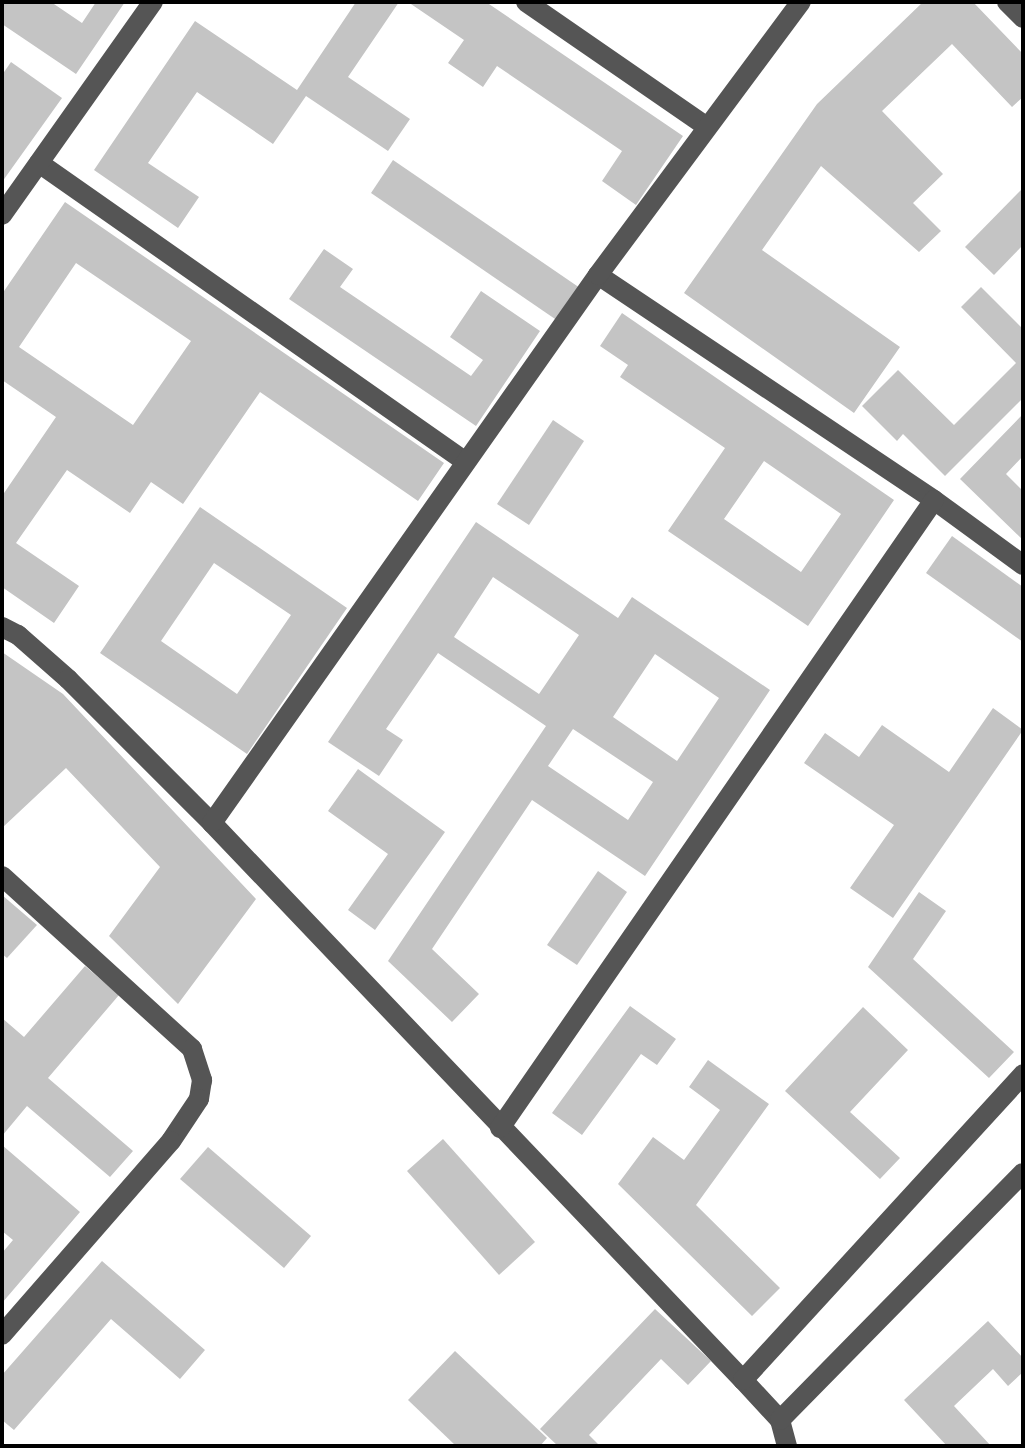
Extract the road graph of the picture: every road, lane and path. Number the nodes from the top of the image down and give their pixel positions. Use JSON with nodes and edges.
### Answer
{"nodes":[{"id":1,"x":153,"y":2,"type":"edge"},
{"id":2,"x":526,"y":2,"type":"edge"},
{"id":3,"x":801,"y":2,"type":"edge"},
{"id":4,"x":1007,"y":2,"type":"edge"},
{"id":5,"x":1023,"y":18,"type":"edge"},
{"id":6,"x":706,"y":126,"type":"junction"},
{"id":7,"x":39,"y":163,"type":"junction"},
{"id":8,"x":2,"y":215,"type":"edge"},
{"id":9,"x":598,"y":275,"type":"junction"},
{"id":10,"x":466,"y":462,"type":"junction"},
{"id":11,"x":934,"y":500,"type":"junction"},
{"id":12,"x":1023,"y":565,"type":"edge"},
{"id":13,"x":2,"y":627,"type":"edge"},
{"id":14,"x":212,"y":823,"type":"junction"},
{"id":15,"x":2,"y":876,"type":"edge"},
{"id":16,"x":1023,"y":1074,"type":"edge"},
{"id":17,"x":500,"y":1128,"type":"junction"},
{"id":18,"x":1023,"y":1173,"type":"edge"},
{"id":19,"x":2,"y":1335,"type":"edge"},
{"id":20,"x":743,"y":1380,"type":"junction"},
{"id":21,"x":780,"y":1420,"type":"junction"},
{"id":22,"x":787,"y":1446,"type":"edge"}],
"edges":[{"from":1,"to":7,"type":"street"},
{"from":2,"to":6,"type":"street"},
{"from":3,"to":6,"type":"street"},
{"from":4,"to":5,"type":"street"},
{"from":6,"to":9,"type":"street"},
{"from":7,"to":8,"type":"street"},
{"from":7,"to":10,"type":"street"},
{"from":9,"to":10,"type":"street"},
{"from":9,"to":11,"type":"street"},
{"from":10,"to":14,"type":"street"},
{"from":11,"to":12,"type":"street"},
{"from":11,"to":17,"type":"street"},
{"from":13,"to":14,"type":"street"},
{"from":14,"to":17,"type":"street"},
{"from":15,"to":19,"type":"street"},
{"from":16,"to":20,"type":"street"},
{"from":17,"to":20,"type":"street"},
{"from":18,"to":21,"type":"street"},
{"from":20,"to":21,"type":"street"},
{"from":21,"to":22,"type":"street"}]}
